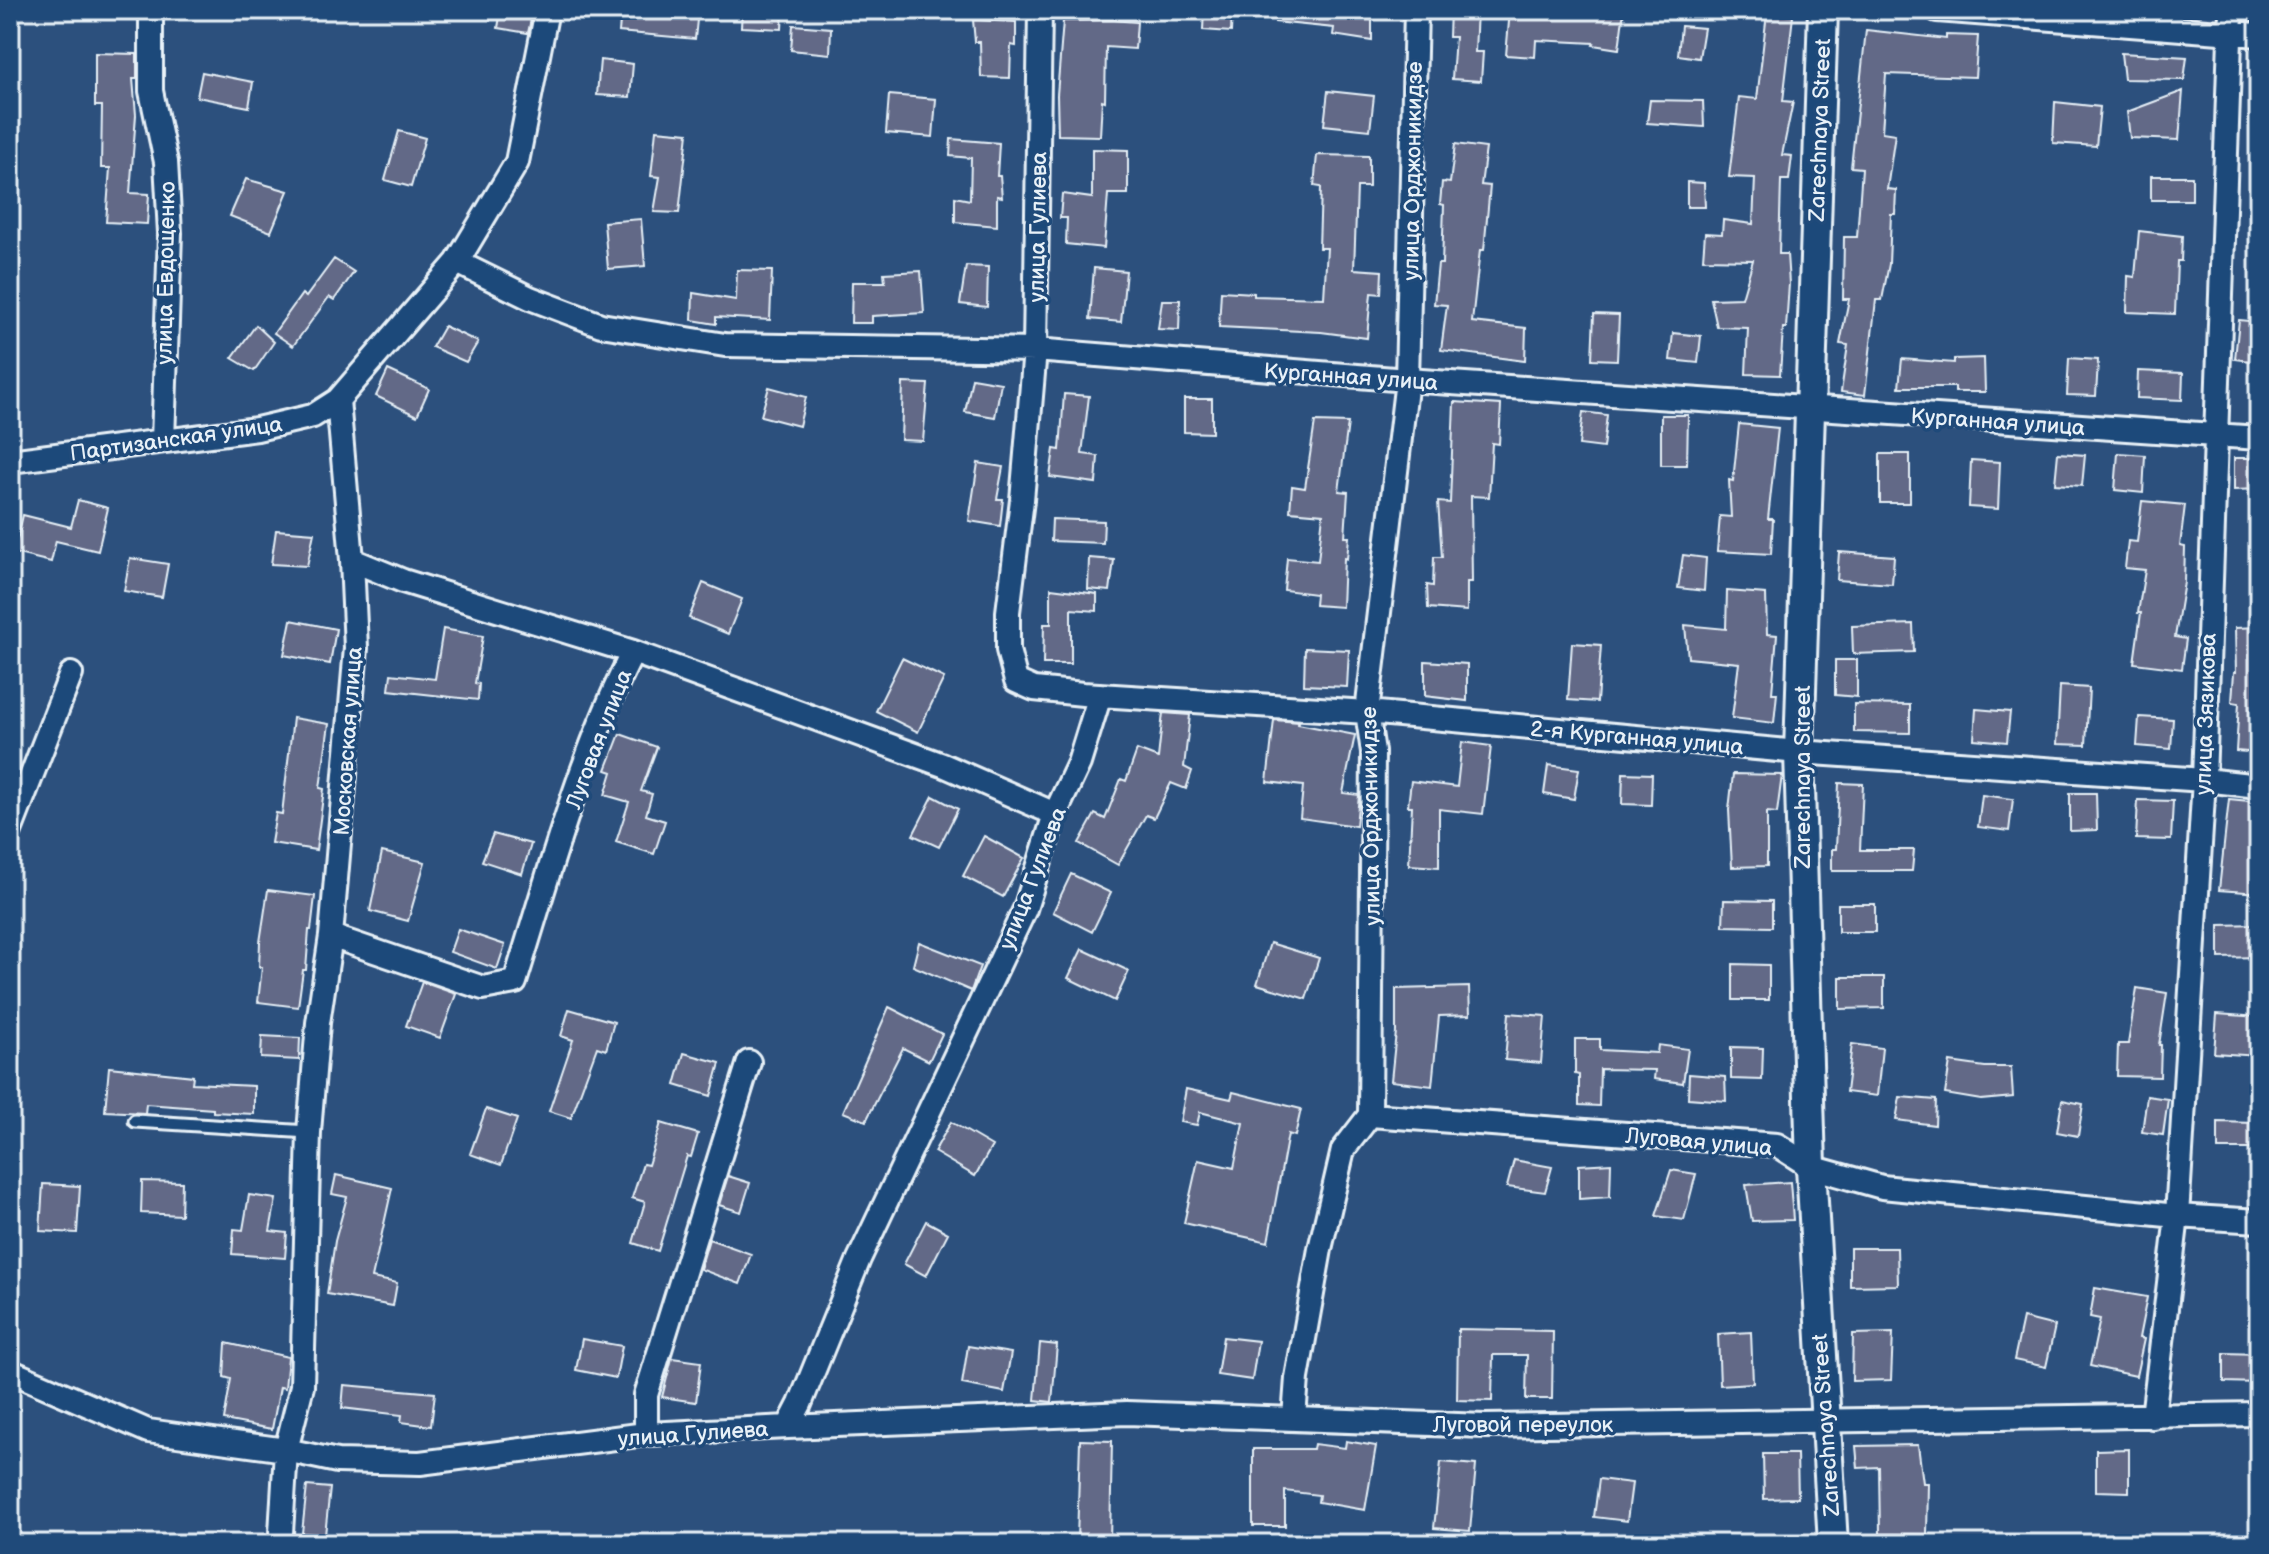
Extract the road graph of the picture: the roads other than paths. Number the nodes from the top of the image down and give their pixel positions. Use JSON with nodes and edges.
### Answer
{"nodes":[{"id":1,"x":151,"y":10,"type":"edge"},
{"id":2,"x":547,"y":10,"type":"edge"},
{"id":3,"x":1040,"y":10,"type":"edge"},
{"id":4,"x":1416,"y":10,"type":"edge"},
{"id":5,"x":1823,"y":10,"type":"edge"},
{"id":6,"x":1937,"y":10,"type":"edge"},
{"id":7,"x":2231,"y":21,"type":"edge"},
{"id":8,"x":2259,"y":35,"type":"edge"},
{"id":9,"x":457,"y":262,"type":"junction"},
{"id":10,"x":1035,"y":350,"type":"junction"},
{"id":11,"x":1407,"y":380,"type":"junction"},
{"id":12,"x":338,"y":400,"type":"junction"},
{"id":13,"x":1810,"y":409,"type":"junction"},
{"id":14,"x":2215,"y":435,"type":"junction"},
{"id":15,"x":2259,"y":438,"type":"edge"},
{"id":16,"x":163,"y":441,"type":"junction"},
{"id":17,"x":10,"y":461,"type":"edge"},
{"id":18,"x":352,"y":560,"type":"junction"},
{"id":19,"x":633,"y":652,"type":"junction"},
{"id":20,"x":71,"y":674,"type":"dead end"},
{"id":21,"x":1016,"y":681,"type":"joint"},
{"id":22,"x":1100,"y":695,"type":"junction"},
{"id":23,"x":1367,"y":712,"type":"junction"},
{"id":24,"x":1799,"y":752,"type":"junction"},
{"id":25,"x":2204,"y":780,"type":"junction"},
{"id":26,"x":2259,"y":786,"type":"edge"},
{"id":27,"x":1055,"y":814,"type":"junction"},
{"id":28,"x":10,"y":831,"type":"edge"},
{"id":29,"x":331,"y":936,"type":"junction"},
{"id":30,"x":749,"y":1062,"type":"dead end"},
{"id":31,"x":1370,"y":1115,"type":"junction"},
{"id":32,"x":135,"y":1121,"type":"dead end"},
{"id":33,"x":309,"y":1132,"type":"junction"},
{"id":34,"x":1811,"y":1167,"type":"junction"},
{"id":35,"x":2177,"y":1216,"type":"junction"},
{"id":36,"x":2259,"y":1221,"type":"edge"},
{"id":37,"x":10,"y":1371,"type":"edge"},
{"id":38,"x":2259,"y":1414,"type":"edge"},
{"id":39,"x":2153,"y":1417,"type":"junction"},
{"id":40,"x":1294,"y":1418,"type":"junction"},
{"id":41,"x":1824,"y":1422,"type":"junction"},
{"id":42,"x":788,"y":1427,"type":"junction"},
{"id":43,"x":646,"y":1434,"type":"junction"},
{"id":44,"x":286,"y":1450,"type":"junction"},
{"id":45,"x":281,"y":1533,"type":"dead end"},
{"id":46,"x":1833,"y":1544,"type":"edge"}],
"edges":[{"from":1,"to":16,"type":"street","name":"улица Евдощенко"},
{"from":2,"to":9,"type":"street"},
{"from":3,"to":10,"type":"street","name":"улица Гулиева"},
{"from":4,"to":11,"type":"street","name":"улица Орджоникидзе"},
{"from":5,"to":13,"type":"street","name":"Zarechnaya Street"},
{"from":6,"to":7,"type":"street"},
{"from":7,"to":8,"type":"street"},
{"from":7,"to":14,"type":"street","name":"улица Зязикова"},
{"from":9,"to":10,"type":"street","name":"Курганная улица"},
{"from":9,"to":12,"type":"street"},
{"from":10,"to":11,"type":"street","name":"Курганная улица"},
{"from":10,"to":21,"type":"street","name":"улица Гулиева"},
{"from":11,"to":13,"type":"street","name":"Курганная улица"},
{"from":11,"to":23,"type":"street","name":"улица Орджоникидзе"},
{"from":12,"to":16,"type":"street","name":"Партизанская улица"},
{"from":12,"to":18,"type":"street","name":"Московская улица"},
{"from":13,"to":14,"type":"street","name":"Курганная улица"},
{"from":13,"to":24,"type":"street","name":"Zarechnaya Street"},
{"from":14,"to":15,"type":"street","name":"Курганная улица"},
{"from":14,"to":25,"type":"street","name":"улица Зязикова"},
{"from":16,"to":17,"type":"street","name":"Партизанская улица"},
{"from":18,"to":19,"type":"street"},
{"from":18,"to":29,"type":"street","name":"Московская улица"},
{"from":19,"to":27,"type":"street","name":"Луговая улица"},
{"from":19,"to":29,"type":"street","name":"Луговая улица"},
{"from":20,"to":28,"type":"street"},
{"from":21,"to":22,"type":"street","name":"2-я Курганная улица"},
{"from":22,"to":23,"type":"street","name":"2-я Курганная улица"},
{"from":22,"to":27,"type":"street","name":"улица Гулиева"},
{"from":23,"to":24,"type":"street","name":"2-я Курганная улица"},
{"from":23,"to":31,"type":"street","name":"улица Орджоникидзе"},
{"from":24,"to":25,"type":"street","name":"2-я Курганная улица"},
{"from":24,"to":34,"type":"street","name":"Zarechnaya Street"},
{"from":25,"to":26,"type":"street","name":"2-я Курганная улица"},
{"from":25,"to":35,"type":"street","name":"улица Зязикова"},
{"from":27,"to":42,"type":"street","name":"улица Гулиева"},
{"from":29,"to":33,"type":"street","name":"Московская улица"},
{"from":30,"to":43,"type":"street"},
{"from":31,"to":34,"type":"street","name":"Луговая улица"},
{"from":31,"to":40,"type":"street"},
{"from":32,"to":33,"type":"lane"},
{"from":33,"to":44,"type":"street","name":"Московская улица"},
{"from":34,"to":35,"type":"street","name":"Луговая улица"},
{"from":34,"to":41,"type":"street","name":"Zarechnaya Street"},
{"from":35,"to":36,"type":"street","name":"Луговая улица"},
{"from":35,"to":39,"type":"street","name":"улица Зязикова"},
{"from":37,"to":44,"type":"street","name":"улица Гулиева"},
{"from":38,"to":39,"type":"street","name":"Луговой переулок"},
{"from":39,"to":41,"type":"street","name":"Луговой переулок"},
{"from":40,"to":41,"type":"street","name":"Луговой переулок"},
{"from":40,"to":42,"type":"street","name":"Луговой переулок"},
{"from":41,"to":46,"type":"street","name":"Zarechnaya Street"},
{"from":42,"to":43,"type":"street","name":"улица Гулиева"},
{"from":43,"to":44,"type":"street","name":"улица Гулиева"},
{"from":44,"to":45,"type":"street","name":"Московская улица"}]}
